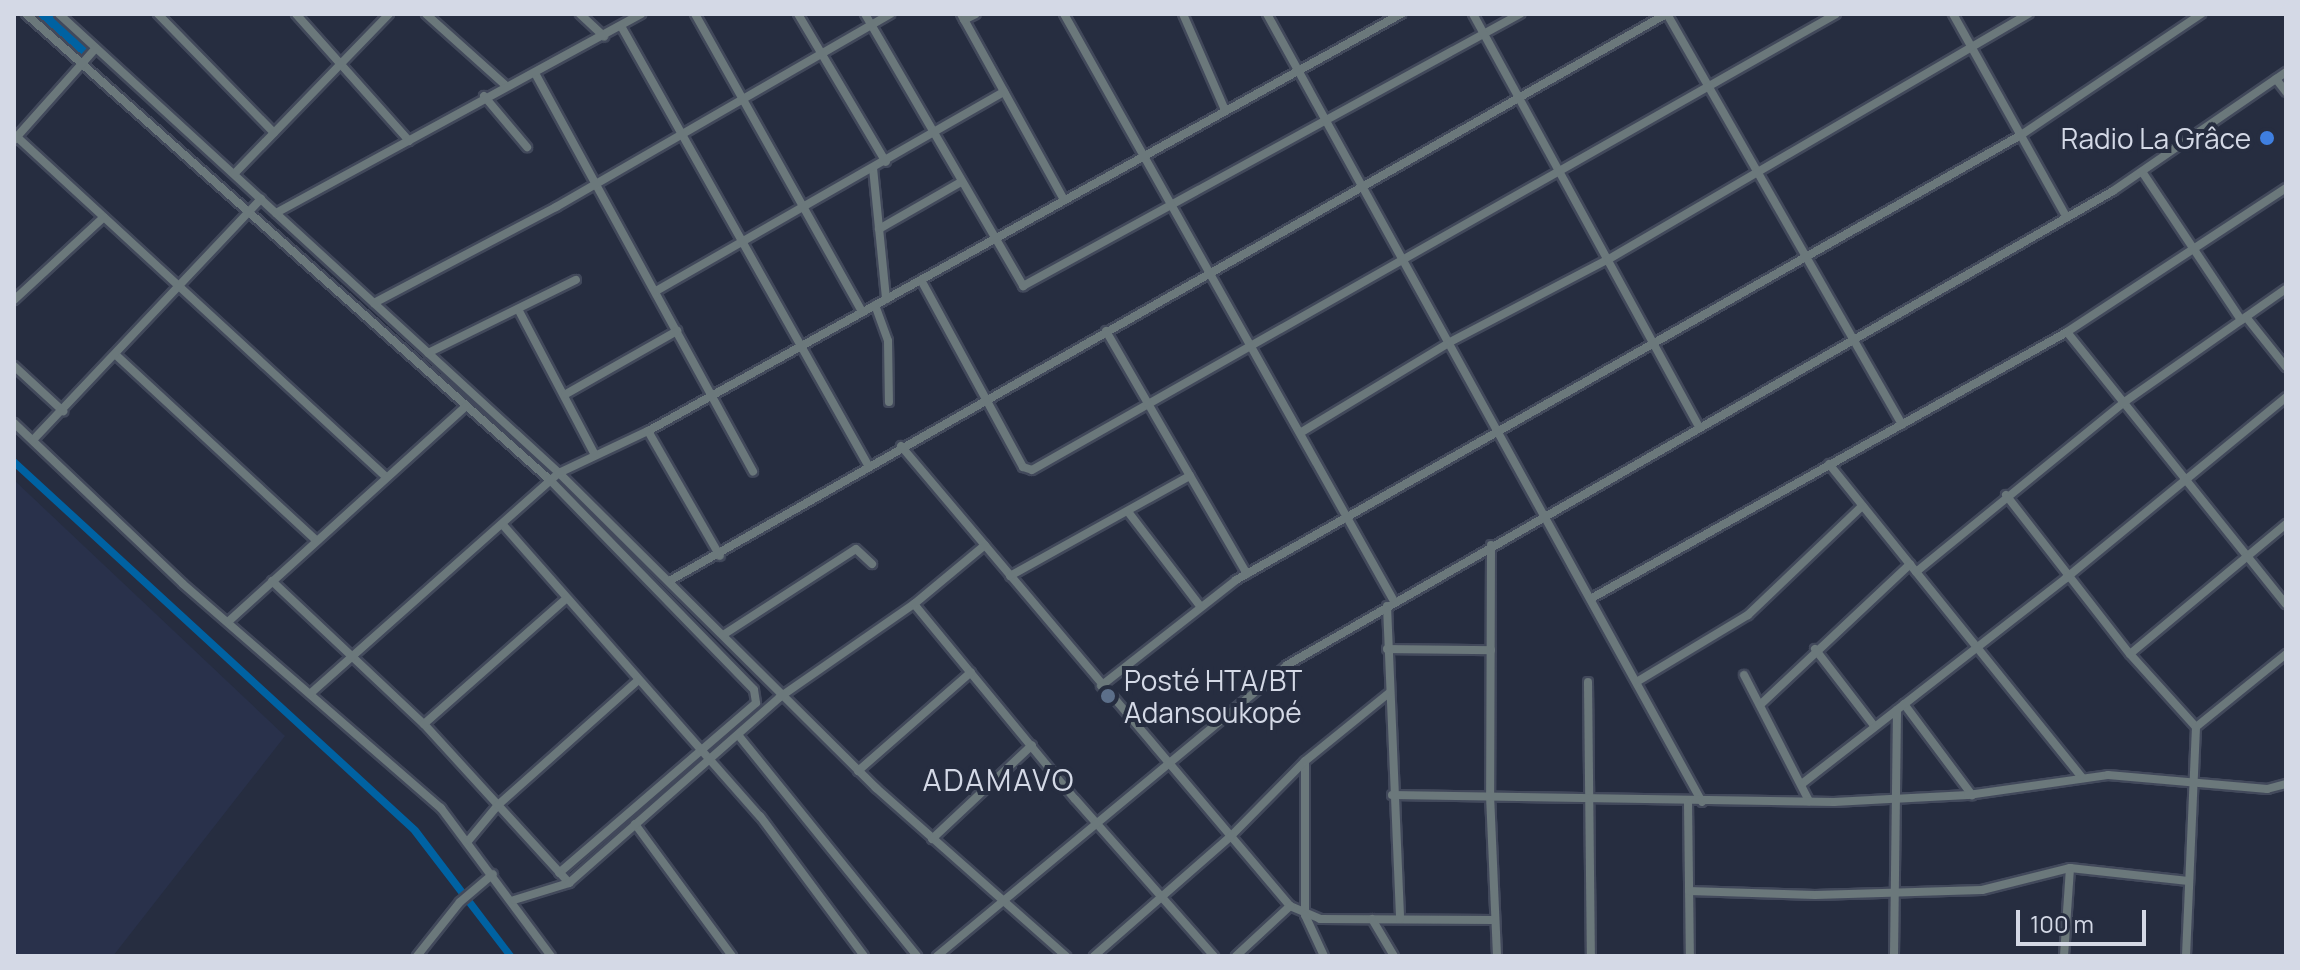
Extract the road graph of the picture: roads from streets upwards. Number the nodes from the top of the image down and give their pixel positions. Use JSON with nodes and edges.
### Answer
{"nodes":[{"id":1,"x":26,"y":14,"type":"edge"},
{"id":2,"x":59,"y":14,"type":"edge"},
{"id":3,"x":158,"y":14,"type":"edge"},
{"id":4,"x":296,"y":14,"type":"edge"},
{"id":5,"x":389,"y":14,"type":"edge"},
{"id":6,"x":426,"y":14,"type":"edge"},
{"id":7,"x":580,"y":14,"type":"edge"},
{"id":8,"x":641,"y":14,"type":"edge"},
{"id":9,"x":695,"y":14,"type":"edge"},
{"id":10,"x":798,"y":14,"type":"edge"},
{"id":11,"x":865,"y":14,"type":"edge"},
{"id":12,"x":890,"y":14,"type":"edge"},
{"id":13,"x":976,"y":14,"type":"edge"},
{"id":14,"x":1064,"y":14,"type":"edge"},
{"id":15,"x":1183,"y":14,"type":"edge"},
{"id":16,"x":1267,"y":14,"type":"edge"},
{"id":17,"x":1401,"y":14,"type":"edge"},
{"id":18,"x":1473,"y":14,"type":"edge"},
{"id":19,"x":1520,"y":14,"type":"edge"},
{"id":20,"x":1667,"y":14,"type":"edge"},
{"id":21,"x":1836,"y":14,"type":"edge"},
{"id":22,"x":1953,"y":14,"type":"edge"},
{"id":23,"x":2029,"y":14,"type":"edge"},
{"id":24,"x":2201,"y":14,"type":"edge"},
{"id":25,"x":963,"y":17,"type":"edge"},
{"id":26,"x":872,"y":24,"type":"junction"},
{"id":27,"x":621,"y":26,"type":"junction"},
{"id":28,"x":1483,"y":35,"type":"junction"},
{"id":29,"x":604,"y":36,"type":"junction"},
{"id":30,"x":1972,"y":49,"type":"junction"},
{"id":31,"x":820,"y":52,"type":"junction"},
{"id":32,"x":89,"y":56,"type":"junction"},
{"id":33,"x":344,"y":64,"type":"junction"},
{"id":34,"x":1299,"y":69,"type":"junction"},
{"id":35,"x":2286,"y":72,"type":"edge"},
{"id":36,"x":536,"y":75,"type":"junction"},
{"id":37,"x":2276,"y":79,"type":"junction"},
{"id":38,"x":505,"y":85,"type":"junction"},
{"id":39,"x":1708,"y":85,"type":"junction"},
{"id":40,"x":1004,"y":92,"type":"junction"},
{"id":41,"x":2286,"y":92,"type":"edge"},
{"id":42,"x":484,"y":96,"type":"junction"},
{"id":43,"x":741,"y":97,"type":"junction"},
{"id":44,"x":1517,"y":102,"type":"junction"},
{"id":45,"x":1225,"y":110,"type":"junction"},
{"id":46,"x":1327,"y":122,"type":"junction"},
{"id":47,"x":682,"y":131,"type":"junction"},
{"id":48,"x":274,"y":133,"type":"junction"},
{"id":49,"x":933,"y":133,"type":"junction"},
{"id":50,"x":2021,"y":135,"type":"junction"},
{"id":51,"x":16,"y":138,"type":"edge"},
{"id":52,"x":409,"y":141,"type":"junction"},
{"id":53,"x":527,"y":147,"type":"dead end"},
{"id":54,"x":1146,"y":155,"type":"junction"},
{"id":55,"x":886,"y":162,"type":"junction"},
{"id":56,"x":873,"y":168,"type":"junction"},
{"id":57,"x":1757,"y":172,"type":"junction"},
{"id":58,"x":235,"y":173,"type":"junction"},
{"id":59,"x":2143,"y":173,"type":"junction"},
{"id":60,"x":1558,"y":175,"type":"junction"},
{"id":61,"x":597,"y":182,"type":"junction"},
{"id":62,"x":961,"y":182,"type":"junction"},
{"id":63,"x":1363,"y":185,"type":"junction"},
{"id":64,"x":2286,"y":188,"type":"edge"},
{"id":65,"x":261,"y":199,"type":"junction"},
{"id":66,"x":1064,"y":200,"type":"junction"},
{"id":67,"x":1173,"y":205,"type":"junction"},
{"id":68,"x":805,"y":207,"type":"junction"},
{"id":69,"x":249,"y":211,"type":"junction"},
{"id":70,"x":276,"y":213,"type":"junction"},
{"id":71,"x":2066,"y":216,"type":"junction"},
{"id":72,"x":104,"y":217,"type":"junction"},
{"id":73,"x":879,"y":229,"type":"junction"},
{"id":74,"x":992,"y":240,"type":"junction"},
{"id":75,"x":744,"y":242,"type":"junction"},
{"id":76,"x":2193,"y":248,"type":"junction"},
{"id":77,"x":1404,"y":258,"type":"junction"},
{"id":78,"x":1804,"y":258,"type":"junction"},
{"id":79,"x":1609,"y":259,"type":"junction"},
{"id":80,"x":1211,"y":272,"type":"junction"},
{"id":81,"x":576,"y":280,"type":"dead end"},
{"id":82,"x":921,"y":280,"type":"junction"},
{"id":83,"x":180,"y":287,"type":"junction"},
{"id":84,"x":2286,"y":289,"type":"edge"},
{"id":85,"x":656,"y":291,"type":"junction"},
{"id":86,"x":886,"y":299,"type":"junction"},
{"id":87,"x":14,"y":300,"type":"edge"},
{"id":88,"x":374,"y":303,"type":"junction"},
{"id":89,"x":875,"y":305,"type":"junction"},
{"id":90,"x":518,"y":309,"type":"junction"},
{"id":91,"x":862,"y":312,"type":"junction"},
{"id":92,"x":2244,"y":319,"type":"junction"},
{"id":93,"x":677,"y":331,"type":"junction"},
{"id":94,"x":1106,"y":331,"type":"junction"},
{"id":95,"x":2067,"y":332,"type":"junction"},
{"id":96,"x":1852,"y":338,"type":"junction"},
{"id":97,"x":1450,"y":342,"type":"junction"},
{"id":98,"x":1651,"y":344,"type":"junction"},
{"id":99,"x":1250,"y":345,"type":"junction"},
{"id":100,"x":801,"y":346,"type":"junction"},
{"id":101,"x":428,"y":353,"type":"junction"},
{"id":102,"x":116,"y":355,"type":"junction"},
{"id":103,"x":14,"y":366,"type":"edge"},
{"id":104,"x":2286,"y":367,"type":"edge"},
{"id":105,"x":566,"y":394,"type":"junction"},
{"id":106,"x":712,"y":396,"type":"junction"},
{"id":107,"x":2286,"y":397,"type":"edge"},
{"id":108,"x":984,"y":399,"type":"junction"},
{"id":109,"x":889,"y":402,"type":"dead end"},
{"id":110,"x":1147,"y":403,"type":"junction"},
{"id":111,"x":2123,"y":403,"type":"junction"},
{"id":112,"x":465,"y":407,"type":"junction"},
{"id":113,"x":63,"y":411,"type":"junction"},
{"id":114,"x":14,"y":423,"type":"edge"},
{"id":115,"x":1902,"y":425,"type":"junction"},
{"id":116,"x":1699,"y":427,"type":"junction"},
{"id":117,"x":648,"y":431,"type":"junction"},
{"id":118,"x":1499,"y":431,"type":"junction"},
{"id":119,"x":1300,"y":433,"type":"junction"},
{"id":120,"x":33,"y":440,"type":"junction"},
{"id":121,"x":901,"y":446,"type":"junction"},
{"id":122,"x":594,"y":453,"type":"junction"},
{"id":123,"x":1829,"y":464,"type":"junction"},
{"id":124,"x":868,"y":465,"type":"junction"},
{"id":125,"x":753,"y":471,"type":"dead end"},
{"id":126,"x":559,"y":473,"type":"junction"},
{"id":127,"x":385,"y":476,"type":"junction"},
{"id":128,"x":1190,"y":476,"type":"junction"},
{"id":129,"x":551,"y":481,"type":"junction"},
{"id":130,"x":2184,"y":481,"type":"junction"},
{"id":131,"x":2006,"y":495,"type":"junction"},
{"id":132,"x":1862,"y":506,"type":"junction"},
{"id":133,"x":1129,"y":513,"type":"junction"},
{"id":134,"x":1346,"y":514,"type":"junction"},
{"id":135,"x":1547,"y":515,"type":"junction"},
{"id":136,"x":2286,"y":524,"type":"edge"},
{"id":137,"x":503,"y":525,"type":"junction"},
{"id":138,"x":316,"y":540,"type":"junction"},
{"id":139,"x":985,"y":545,"type":"junction"},
{"id":140,"x":1491,"y":545,"type":"junction"},
{"id":141,"x":720,"y":556,"type":"junction"},
{"id":142,"x":2245,"y":558,"type":"junction"},
{"id":143,"x":872,"y":564,"type":"dead end"},
{"id":144,"x":1913,"y":568,"type":"junction"},
{"id":145,"x":1247,"y":574,"type":"junction"},
{"id":146,"x":1010,"y":576,"type":"junction"},
{"id":147,"x":2069,"y":576,"type":"junction"},
{"id":148,"x":671,"y":580,"type":"junction"},
{"id":149,"x":272,"y":581,"type":"junction"},
{"id":150,"x":1592,"y":598,"type":"junction"},
{"id":151,"x":566,"y":599,"type":"junction"},
{"id":152,"x":914,"y":604,"type":"junction"},
{"id":153,"x":1390,"y":604,"type":"junction"},
{"id":154,"x":2286,"y":604,"type":"edge"},
{"id":155,"x":1200,"y":606,"type":"junction"},
{"id":156,"x":229,"y":621,"type":"junction"},
{"id":157,"x":723,"y":635,"type":"junction"},
{"id":158,"x":1978,"y":647,"type":"junction"},
{"id":159,"x":1387,"y":649,"type":"junction"},
{"id":160,"x":1815,"y":649,"type":"junction"},
{"id":161,"x":1491,"y":650,"type":"junction"},
{"id":162,"x":2130,"y":654,"type":"junction"},
{"id":163,"x":2286,"y":654,"type":"edge"},
{"id":164,"x":353,"y":655,"type":"junction"},
{"id":165,"x":971,"y":672,"type":"junction"},
{"id":166,"x":1744,"y":675,"type":"dead end"},
{"id":167,"x":1638,"y":681,"type":"junction"},
{"id":168,"x":636,"y":682,"type":"junction"},
{"id":169,"x":1588,"y":682,"type":"dead end"},
{"id":170,"x":1101,"y":686,"type":"junction"},
{"id":171,"x":311,"y":693,"type":"junction"},
{"id":172,"x":1389,"y":693,"type":"junction"},
{"id":173,"x":780,"y":697,"type":"junction"},
{"id":174,"x":1760,"y":705,"type":"junction"},
{"id":175,"x":1900,"y":707,"type":"junction"},
{"id":176,"x":424,"y":724,"type":"junction"},
{"id":177,"x":1875,"y":727,"type":"junction"},
{"id":178,"x":2196,"y":727,"type":"junction"},
{"id":179,"x":739,"y":736,"type":"junction"},
{"id":180,"x":1032,"y":745,"type":"junction"},
{"id":181,"x":698,"y":750,"type":"junction"},
{"id":182,"x":708,"y":761,"type":"junction"},
{"id":183,"x":1305,"y":761,"type":"junction"},
{"id":184,"x":1172,"y":765,"type":"junction"},
{"id":185,"x":858,"y":771,"type":"junction"},
{"id":186,"x":2082,"y":778,"type":"junction"},
{"id":187,"x":2195,"y":782,"type":"junction"},
{"id":188,"x":1803,"y":783,"type":"junction"},
{"id":189,"x":2286,"y":784,"type":"edge"},
{"id":190,"x":1392,"y":795,"type":"junction"},
{"id":191,"x":1490,"y":795,"type":"junction"},
{"id":192,"x":1590,"y":795,"type":"junction"},
{"id":193,"x":1972,"y":795,"type":"junction"},
{"id":194,"x":1896,"y":798,"type":"junction"},
{"id":195,"x":1809,"y":801,"type":"junction"},
{"id":196,"x":1688,"y":802,"type":"junction"},
{"id":197,"x":1702,"y":802,"type":"junction"},
{"id":198,"x":498,"y":805,"type":"junction"},
{"id":199,"x":635,"y":824,"type":"junction"},
{"id":200,"x":1098,"y":826,"type":"junction"},
{"id":201,"x":1231,"y":836,"type":"junction"},
{"id":202,"x":932,"y":839,"type":"junction"},
{"id":203,"x":469,"y":840,"type":"junction"},
{"id":204,"x":2070,"y":868,"type":"junction"},
{"id":205,"x":559,"y":873,"type":"junction"},
{"id":206,"x":493,"y":874,"type":"junction"},
{"id":207,"x":2188,"y":881,"type":"junction"},
{"id":208,"x":569,"y":883,"type":"junction"},
{"id":209,"x":1689,"y":891,"type":"junction"},
{"id":210,"x":1895,"y":892,"type":"junction"},
{"id":211,"x":1160,"y":898,"type":"junction"},
{"id":212,"x":514,"y":900,"type":"junction"},
{"id":213,"x":1002,"y":903,"type":"junction"},
{"id":214,"x":1290,"y":906,"type":"junction"},
{"id":215,"x":1305,"y":915,"type":"junction"},
{"id":216,"x":1372,"y":919,"type":"junction"},
{"id":217,"x":1400,"y":919,"type":"junction"},
{"id":218,"x":1494,"y":920,"type":"junction"},
{"id":219,"x":948,"y":952,"type":"edge"},
{"id":220,"x":417,"y":956,"type":"edge"},
{"id":221,"x":551,"y":956,"type":"edge"},
{"id":222,"x":732,"y":956,"type":"edge"},
{"id":223,"x":864,"y":956,"type":"edge"},
{"id":224,"x":917,"y":956,"type":"edge"},
{"id":225,"x":937,"y":956,"type":"edge"},
{"id":226,"x":1066,"y":956,"type":"edge"},
{"id":227,"x":1094,"y":956,"type":"edge"},
{"id":228,"x":1214,"y":956,"type":"edge"},
{"id":229,"x":1236,"y":956,"type":"edge"},
{"id":230,"x":1324,"y":956,"type":"edge"},
{"id":231,"x":1394,"y":956,"type":"edge"},
{"id":232,"x":1497,"y":956,"type":"edge"},
{"id":233,"x":1591,"y":956,"type":"edge"},
{"id":234,"x":1690,"y":956,"type":"edge"},
{"id":235,"x":1894,"y":956,"type":"edge"},
{"id":236,"x":2064,"y":956,"type":"edge"},
{"id":237,"x":2186,"y":956,"type":"edge"}],
"edges":[{"from":1,"to":32,"type":"street"},
{"from":2,"to":32,"type":"street"},
{"from":3,"to":48,"type":"street"},
{"from":4,"to":33,"type":"street"},
{"from":5,"to":33,"type":"street"},
{"from":6,"to":38,"type":"street"},
{"from":7,"to":29,"type":"street"},
{"from":8,"to":27,"type":"street"},
{"from":9,"to":43,"type":"street"},
{"from":10,"to":31,"type":"street"},
{"from":11,"to":26,"type":"street"},
{"from":12,"to":26,"type":"street"},
{"from":13,"to":25,"type":"street"},
{"from":14,"to":54,"type":"street"},
{"from":15,"to":45,"type":"street"},
{"from":16,"to":34,"type":"street"},
{"from":17,"to":34,"type":"street"},
{"from":18,"to":28,"type":"street"},
{"from":19,"to":28,"type":"street"},
{"from":20,"to":39,"type":"street"},
{"from":20,"to":44,"type":"street"},
{"from":21,"to":39,"type":"street"},
{"from":22,"to":30,"type":"street"},
{"from":23,"to":30,"type":"street"},
{"from":24,"to":50,"type":"street"},
{"from":25,"to":40,"type":"street"},
{"from":26,"to":31,"type":"street"},
{"from":26,"to":49,"type":"street"},
{"from":27,"to":29,"type":"street"},
{"from":27,"to":47,"type":"street"},
{"from":28,"to":44,"type":"street"},
{"from":28,"to":46,"type":"street"},
{"from":29,"to":36,"type":"street"},
{"from":30,"to":50,"type":"street"},
{"from":30,"to":57,"type":"street"},
{"from":31,"to":43,"type":"street"},
{"from":31,"to":55,"type":"street"},
{"from":32,"to":51,"type":"street"},
{"from":32,"to":58,"type":"street"},
{"from":32,"to":69,"type":"street"},
{"from":33,"to":48,"type":"street"},
{"from":33,"to":52,"type":"street"},
{"from":34,"to":45,"type":"street"},
{"from":34,"to":46,"type":"street"},
{"from":35,"to":37,"type":"street"},
{"from":36,"to":38,"type":"street"},
{"from":36,"to":61,"type":"street"},
{"from":37,"to":41,"type":"street"},
{"from":37,"to":59,"type":"street"},
{"from":38,"to":42,"type":"street"},
{"from":39,"to":57,"type":"street"},
{"from":39,"to":60,"type":"street"},
{"from":40,"to":49,"type":"street"},
{"from":40,"to":66,"type":"street"},
{"from":42,"to":52,"type":"street"},
{"from":42,"to":53,"type":"street"},
{"from":43,"to":47,"type":"street"},
{"from":43,"to":68,"type":"street"},
{"from":44,"to":60,"type":"street"},
{"from":44,"to":63,"type":"street"},
{"from":45,"to":54,"type":"street"},
{"from":46,"to":63,"type":"street"},
{"from":46,"to":67,"type":"street"},
{"from":47,"to":61,"type":"street"},
{"from":47,"to":75,"type":"street"},
{"from":48,"to":58,"type":"street"},
{"from":49,"to":55,"type":"street"},
{"from":49,"to":62,"type":"street"},
{"from":50,"to":71,"type":"street"},
{"from":50,"to":78,"type":"street"},
{"from":51,"to":72,"type":"street"},
{"from":52,"to":70,"type":"street"},
{"from":54,"to":66,"type":"street"},
{"from":54,"to":67,"type":"street"},
{"from":55,"to":56,"type":"street"},
{"from":56,"to":68,"type":"street"},
{"from":56,"to":73,"type":"street"},
{"from":57,"to":78,"type":"street"},
{"from":57,"to":79,"type":"street"},
{"from":58,"to":65,"type":"street"},
{"from":59,"to":71,"type":"street"},
{"from":59,"to":76,"type":"street"},
{"from":60,"to":77,"type":"street"},
{"from":60,"to":79,"type":"street"},
{"from":61,"to":85,"type":"street"},
{"from":61,"to":88,"type":"street"},
{"from":62,"to":73,"type":"street"},
{"from":62,"to":74,"type":"street"},
{"from":63,"to":77,"type":"street"},
{"from":63,"to":80,"type":"street"},
{"from":64,"to":76,"type":"street"},
{"from":65,"to":69,"type":"street"},
{"from":65,"to":70,"type":"street"},
{"from":66,"to":74,"type":"street"},
{"from":67,"to":74,"type":"street"},
{"from":67,"to":80,"type":"street"},
{"from":68,"to":75,"type":"street"},
{"from":68,"to":91,"type":"street"},
{"from":69,"to":83,"type":"street"},
{"from":69,"to":112,"type":"street"},
{"from":70,"to":88,"type":"street"},
{"from":71,"to":96,"type":"street"},
{"from":72,"to":83,"type":"street"},
{"from":72,"to":87,"type":"street"},
{"from":73,"to":86,"type":"street"},
{"from":74,"to":82,"type":"street"},
{"from":75,"to":85,"type":"street"},
{"from":75,"to":100,"type":"street"},
{"from":76,"to":92,"type":"street"},
{"from":76,"to":95,"type":"street"},
{"from":77,"to":97,"type":"street"},
{"from":77,"to":99,"type":"street"},
{"from":78,"to":96,"type":"street"},
{"from":78,"to":98,"type":"street"},
{"from":79,"to":97,"type":"street"},
{"from":79,"to":98,"type":"street"},
{"from":80,"to":94,"type":"street"},
{"from":80,"to":99,"type":"street"},
{"from":81,"to":90,"type":"street"},
{"from":82,"to":86,"type":"street"},
{"from":82,"to":108,"type":"street"},
{"from":83,"to":102,"type":"street"},
{"from":83,"to":127,"type":"street"},
{"from":84,"to":92,"type":"street"},
{"from":85,"to":93,"type":"street"},
{"from":86,"to":89,"type":"street"},
{"from":88,"to":101,"type":"street"},
{"from":89,"to":91,"type":"street"},
{"from":89,"to":109,"type":"street"},
{"from":90,"to":101,"type":"street"},
{"from":90,"to":105,"type":"street"},
{"from":91,"to":100,"type":"street"},
{"from":92,"to":104,"type":"street"},
{"from":92,"to":111,"type":"street"},
{"from":93,"to":105,"type":"street"},
{"from":93,"to":106,"type":"street"},
{"from":94,"to":108,"type":"street"},
{"from":94,"to":110,"type":"street"},
{"from":95,"to":111,"type":"street"},
{"from":95,"to":115,"type":"street"},
{"from":96,"to":115,"type":"street"},
{"from":96,"to":116,"type":"street"},
{"from":97,"to":118,"type":"street"},
{"from":97,"to":119,"type":"street"},
{"from":98,"to":116,"type":"street"},
{"from":98,"to":118,"type":"street"},
{"from":99,"to":110,"type":"street"},
{"from":99,"to":119,"type":"street"},
{"from":100,"to":106,"type":"street"},
{"from":100,"to":124,"type":"street"},
{"from":101,"to":126,"type":"street"},
{"from":102,"to":113,"type":"street"},
{"from":102,"to":138,"type":"street"},
{"from":103,"to":113,"type":"street"},
{"from":105,"to":122,"type":"street"},
{"from":106,"to":117,"type":"street"},
{"from":106,"to":125,"type":"street"},
{"from":107,"to":130,"type":"street"},
{"from":108,"to":110,"type":"street"},
{"from":108,"to":121,"type":"street"},
{"from":110,"to":128,"type":"street"},
{"from":111,"to":130,"type":"street"},
{"from":111,"to":131,"type":"street"},
{"from":112,"to":127,"type":"street"},
{"from":112,"to":129,"type":"street"},
{"from":113,"to":120,"type":"street"},
{"from":114,"to":120,"type":"street"},
{"from":115,"to":123,"type":"street"},
{"from":116,"to":135,"type":"street"},
{"from":117,"to":122,"type":"street"},
{"from":117,"to":141,"type":"street"},
{"from":118,"to":134,"type":"street"},
{"from":118,"to":135,"type":"street"},
{"from":119,"to":134,"type":"street"},
{"from":120,"to":156,"type":"street"},
{"from":121,"to":124,"type":"street"},
{"from":121,"to":139,"type":"street"},
{"from":122,"to":126,"type":"street"},
{"from":123,"to":132,"type":"street"},
{"from":123,"to":150,"type":"street"},
{"from":124,"to":141,"type":"street"},
{"from":126,"to":129,"type":"street"},
{"from":126,"to":148,"type":"street"},
{"from":127,"to":138,"type":"street"},
{"from":128,"to":133,"type":"street"},
{"from":128,"to":145,"type":"street"},
{"from":129,"to":137,"type":"street"},
{"from":129,"to":181,"type":"street"},
{"from":130,"to":142,"type":"street"},
{"from":130,"to":147,"type":"street"},
{"from":131,"to":144,"type":"street"},
{"from":131,"to":147,"type":"street"},
{"from":132,"to":144,"type":"street"},
{"from":132,"to":167,"type":"street"},
{"from":133,"to":146,"type":"street"},
{"from":133,"to":155,"type":"street"},
{"from":134,"to":145,"type":"street"},
{"from":134,"to":153,"type":"street"},
{"from":135,"to":140,"type":"street"},
{"from":135,"to":150,"type":"street"},
{"from":136,"to":142,"type":"street"},
{"from":137,"to":151,"type":"street"},
{"from":137,"to":164,"type":"street"},
{"from":138,"to":149,"type":"street"},
{"from":139,"to":146,"type":"street"},
{"from":139,"to":152,"type":"street"},
{"from":140,"to":153,"type":"street"},
{"from":140,"to":161,"type":"street"},
{"from":141,"to":148,"type":"street"},
{"from":142,"to":154,"type":"street"},
{"from":142,"to":162,"type":"street"},
{"from":143,"to":157,"type":"street"},
{"from":144,"to":158,"type":"street"},
{"from":144,"to":160,"type":"street"},
{"from":145,"to":155,"type":"street"},
{"from":146,"to":170,"type":"street"},
{"from":147,"to":158,"type":"street"},
{"from":147,"to":162,"type":"street"},
{"from":148,"to":157,"type":"street"},
{"from":149,"to":156,"type":"street"},
{"from":149,"to":164,"type":"street"},
{"from":150,"to":167,"type":"street"},
{"from":151,"to":168,"type":"street"},
{"from":151,"to":176,"type":"street"},
{"from":152,"to":165,"type":"street"},
{"from":152,"to":173,"type":"street"},
{"from":153,"to":159,"type":"street"},
{"from":153,"to":184,"type":"street"},
{"from":155,"to":170,"type":"street"},
{"from":156,"to":171,"type":"street"},
{"from":157,"to":173,"type":"street"},
{"from":158,"to":175,"type":"street"},
{"from":158,"to":186,"type":"street"},
{"from":159,"to":161,"type":"street"},
{"from":159,"to":172,"type":"street"},
{"from":160,"to":174,"type":"street"},
{"from":160,"to":177,"type":"street"},
{"from":161,"to":191,"type":"street"},
{"from":162,"to":178,"type":"street"},
{"from":163,"to":178,"type":"street"},
{"from":164,"to":171,"type":"street"},
{"from":164,"to":176,"type":"street"},
{"from":165,"to":180,"type":"street"},
{"from":165,"to":185,"type":"street"},
{"from":166,"to":174,"type":"street"},
{"from":167,"to":197,"type":"street"},
{"from":168,"to":181,"type":"street"},
{"from":168,"to":198,"type":"street"},
{"from":169,"to":192,"type":"street"},
{"from":170,"to":184,"type":"street"},
{"from":171,"to":203,"type":"street"},
{"from":172,"to":183,"type":"street"},
{"from":172,"to":190,"type":"street"},
{"from":173,"to":179,"type":"street"},
{"from":173,"to":185,"type":"street"},
{"from":174,"to":188,"type":"street"},
{"from":175,"to":177,"type":"street"},
{"from":175,"to":193,"type":"street"},
{"from":175,"to":194,"type":"street"},
{"from":176,"to":198,"type":"street"},
{"from":177,"to":188,"type":"street"},
{"from":178,"to":187,"type":"street"},
{"from":179,"to":182,"type":"street"},
{"from":179,"to":224,"type":"street"},
{"from":180,"to":200,"type":"street"},
{"from":180,"to":202,"type":"street"},
{"from":181,"to":182,"type":"street"},
{"from":181,"to":205,"type":"street"},
{"from":182,"to":199,"type":"street"},
{"from":182,"to":223,"type":"street"},
{"from":183,"to":201,"type":"street"},
{"from":183,"to":215,"type":"street"},
{"from":184,"to":200,"type":"street"},
{"from":184,"to":201,"type":"street"},
{"from":185,"to":202,"type":"street"},
{"from":186,"to":187,"type":"street"},
{"from":186,"to":193,"type":"street"},
{"from":187,"to":189,"type":"street"},
{"from":187,"to":207,"type":"street"},
{"from":188,"to":195,"type":"street"},
{"from":190,"to":191,"type":"street"},
{"from":190,"to":217,"type":"street"},
{"from":191,"to":192,"type":"street"},
{"from":191,"to":218,"type":"street"},
{"from":192,"to":196,"type":"street"},
{"from":192,"to":233,"type":"street"},
{"from":193,"to":194,"type":"street"},
{"from":194,"to":195,"type":"street"},
{"from":194,"to":210,"type":"street"},
{"from":195,"to":197,"type":"street"},
{"from":196,"to":197,"type":"street"},
{"from":196,"to":209,"type":"street"},
{"from":198,"to":203,"type":"street"},
{"from":198,"to":205,"type":"street"},
{"from":199,"to":208,"type":"street"},
{"from":199,"to":222,"type":"street"},
{"from":200,"to":211,"type":"street"},
{"from":200,"to":213,"type":"street"},
{"from":201,"to":211,"type":"street"},
{"from":201,"to":214,"type":"street"},
{"from":202,"to":213,"type":"street"},
{"from":203,"to":206,"type":"street"},
{"from":204,"to":207,"type":"street"},
{"from":204,"to":210,"type":"street"},
{"from":204,"to":236,"type":"street"},
{"from":205,"to":208,"type":"street"},
{"from":206,"to":212,"type":"street"},
{"from":206,"to":220,"type":"street"},
{"from":207,"to":237,"type":"street"},
{"from":208,"to":212,"type":"street"},
{"from":209,"to":210,"type":"street"},
{"from":209,"to":234,"type":"street"},
{"from":210,"to":235,"type":"street"},
{"from":211,"to":227,"type":"street"},
{"from":211,"to":228,"type":"street"},
{"from":212,"to":221,"type":"street"},
{"from":213,"to":219,"type":"street"},
{"from":213,"to":226,"type":"street"},
{"from":214,"to":215,"type":"street"},
{"from":214,"to":229,"type":"street"},
{"from":215,"to":216,"type":"street"},
{"from":215,"to":230,"type":"street"},
{"from":216,"to":217,"type":"street"},
{"from":216,"to":231,"type":"street"},
{"from":217,"to":218,"type":"street"},
{"from":218,"to":232,"type":"street"},
{"from":219,"to":225,"type":"street"}]}
